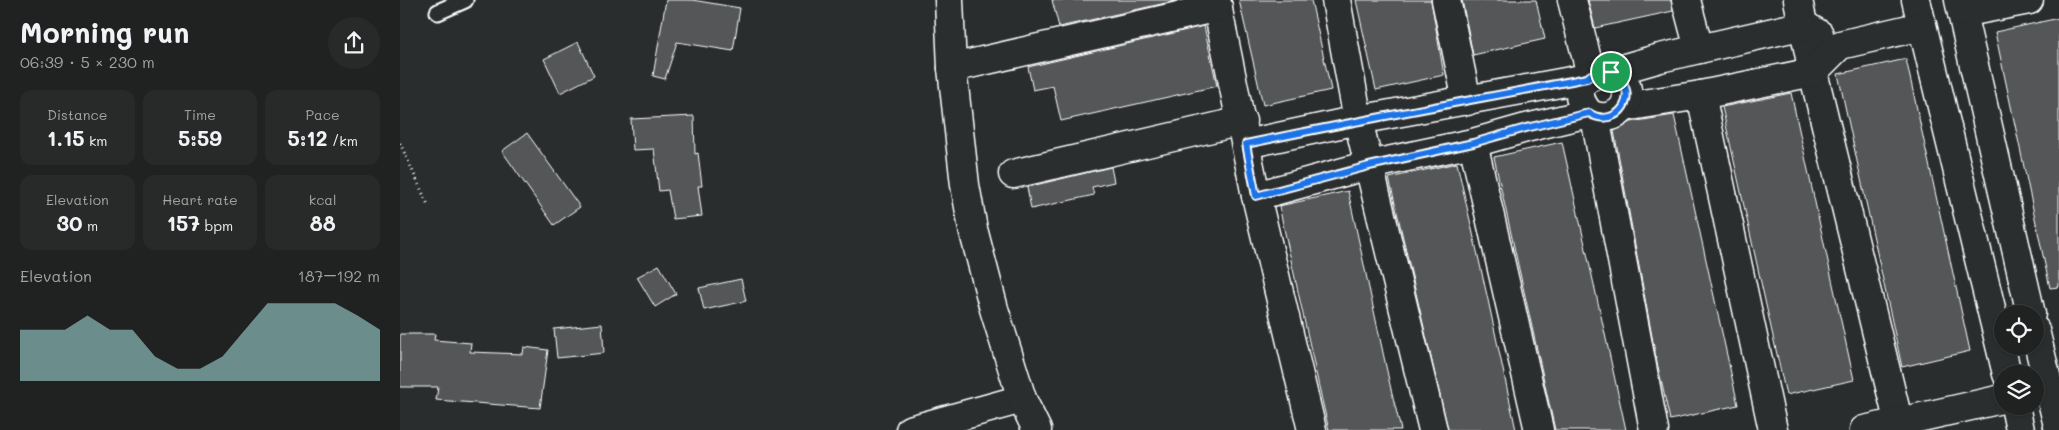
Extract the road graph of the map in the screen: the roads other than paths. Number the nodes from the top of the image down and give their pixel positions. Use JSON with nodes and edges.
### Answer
{"nodes":[{"id":1,"x":465,"y":0,"type":"edge"},
{"id":2,"x":949,"y":0,"type":"edge"},
{"id":3,"x":1336,"y":0,"type":"edge"},
{"id":4,"x":1446,"y":0,"type":"edge"},
{"id":5,"x":1572,"y":0,"type":"edge"},
{"id":6,"x":1686,"y":0,"type":"edge"},
{"id":7,"x":1916,"y":0,"type":"edge"},
{"id":8,"x":2029,"y":0,"type":"edge"},
{"id":9,"x":1217,"y":3,"type":"edge"},
{"id":10,"x":1961,"y":7,"type":"edge"},
{"id":11,"x":438,"y":12,"type":"dead end"},
{"id":12,"x":1801,"y":13,"type":"edge"},
{"id":13,"x":1922,"y":26,"type":"junction"},
{"id":14,"x":1840,"y":45,"type":"junction"},
{"id":15,"x":1699,"y":50,"type":"junction"},
{"id":16,"x":952,"y":68,"type":"junction"},
{"id":17,"x":1813,"y":72,"type":"junction"},
{"id":18,"x":1596,"y":75,"type":"junction"},
{"id":19,"x":1701,"y":95,"type":"junction"},
{"id":20,"x":1467,"y":101,"type":"junction"},
{"id":21,"x":1624,"y":107,"type":"junction"},
{"id":22,"x":1592,"y":115,"type":"junction"},
{"id":23,"x":1358,"y":120,"type":"junction"},
{"id":24,"x":1244,"y":133,"type":"junction"},
{"id":25,"x":1473,"y":143,"type":"junction"},
{"id":26,"x":1369,"y":166,"type":"junction"},
{"id":27,"x":1013,"y":174,"type":"dead end"},
{"id":28,"x":1256,"y":196,"type":"junction"},
{"id":29,"x":2029,"y":305,"type":"edge"},
{"id":30,"x":2044,"y":347,"type":"edge"},
{"id":31,"x":2051,"y":360,"type":"edge"},
{"id":32,"x":2006,"y":365,"type":"edge"},
{"id":33,"x":1022,"y":399,"type":"junction"},
{"id":34,"x":1994,"y":401,"type":"edge"},
{"id":35,"x":2017,"y":415,"type":"edge"},
{"id":36,"x":1899,"y":427,"type":"edge"},
{"id":37,"x":910,"y":430,"type":"edge"},
{"id":38,"x":1036,"y":430,"type":"edge"},
{"id":39,"x":1312,"y":430,"type":"edge"},
{"id":40,"x":1433,"y":430,"type":"edge"},
{"id":41,"x":1538,"y":430,"type":"edge"},
{"id":42,"x":1654,"y":430,"type":"edge"},
{"id":43,"x":1774,"y":430,"type":"edge"},
{"id":44,"x":1864,"y":430,"type":"edge"},
{"id":45,"x":2020,"y":430,"type":"edge"},
{"id":46,"x":2059,"y":430,"type":"edge"}],
"edges":[{"from":1,"to":11,"type":"lane"},
{"from":2,"to":16,"type":"street"},
{"from":3,"to":23,"type":"street"},
{"from":4,"to":20,"type":"street"},
{"from":5,"to":18,"type":"street"},
{"from":6,"to":15,"type":"street"},
{"from":7,"to":13,"type":"street"},
{"from":8,"to":10,"type":"street"},
{"from":9,"to":16,"type":"street"},
{"from":9,"to":24,"type":"street"},
{"from":10,"to":29,"type":"street"},
{"from":12,"to":14,"type":"street"},
{"from":12,"to":15,"type":"street"},
{"from":12,"to":17,"type":"street"},
{"from":13,"to":14,"type":"street"},
{"from":13,"to":32,"type":"street"},
{"from":14,"to":17,"type":"street"},
{"from":15,"to":18,"type":"street"},
{"from":16,"to":33,"type":"street"},
{"from":17,"to":19,"type":"street"},
{"from":17,"to":36,"type":"street"},
{"from":18,"to":20,"type":"street"},
{"from":18,"to":21,"type":"street"},
{"from":18,"to":22,"type":"street"},
{"from":19,"to":21,"type":"street"},
{"from":19,"to":43,"type":"street"},
{"from":20,"to":23,"type":"street"},
{"from":21,"to":22,"type":"street"},
{"from":22,"to":25,"type":"street"},
{"from":22,"to":42,"type":"street"},
{"from":23,"to":24,"type":"street"},
{"from":23,"to":26,"type":"street"},
{"from":24,"to":27,"type":"street"},
{"from":24,"to":28,"type":"street"},
{"from":25,"to":26,"type":"street"},
{"from":25,"to":41,"type":"street"},
{"from":26,"to":28,"type":"street"},
{"from":26,"to":40,"type":"street"},
{"from":28,"to":39,"type":"street"},
{"from":30,"to":31,"type":"street"},
{"from":31,"to":46,"type":"street"},
{"from":33,"to":37,"type":"street"},
{"from":33,"to":38,"type":"street"},
{"from":34,"to":36,"type":"street"},
{"from":35,"to":45,"type":"street"},
{"from":36,"to":44,"type":"street"}]}
